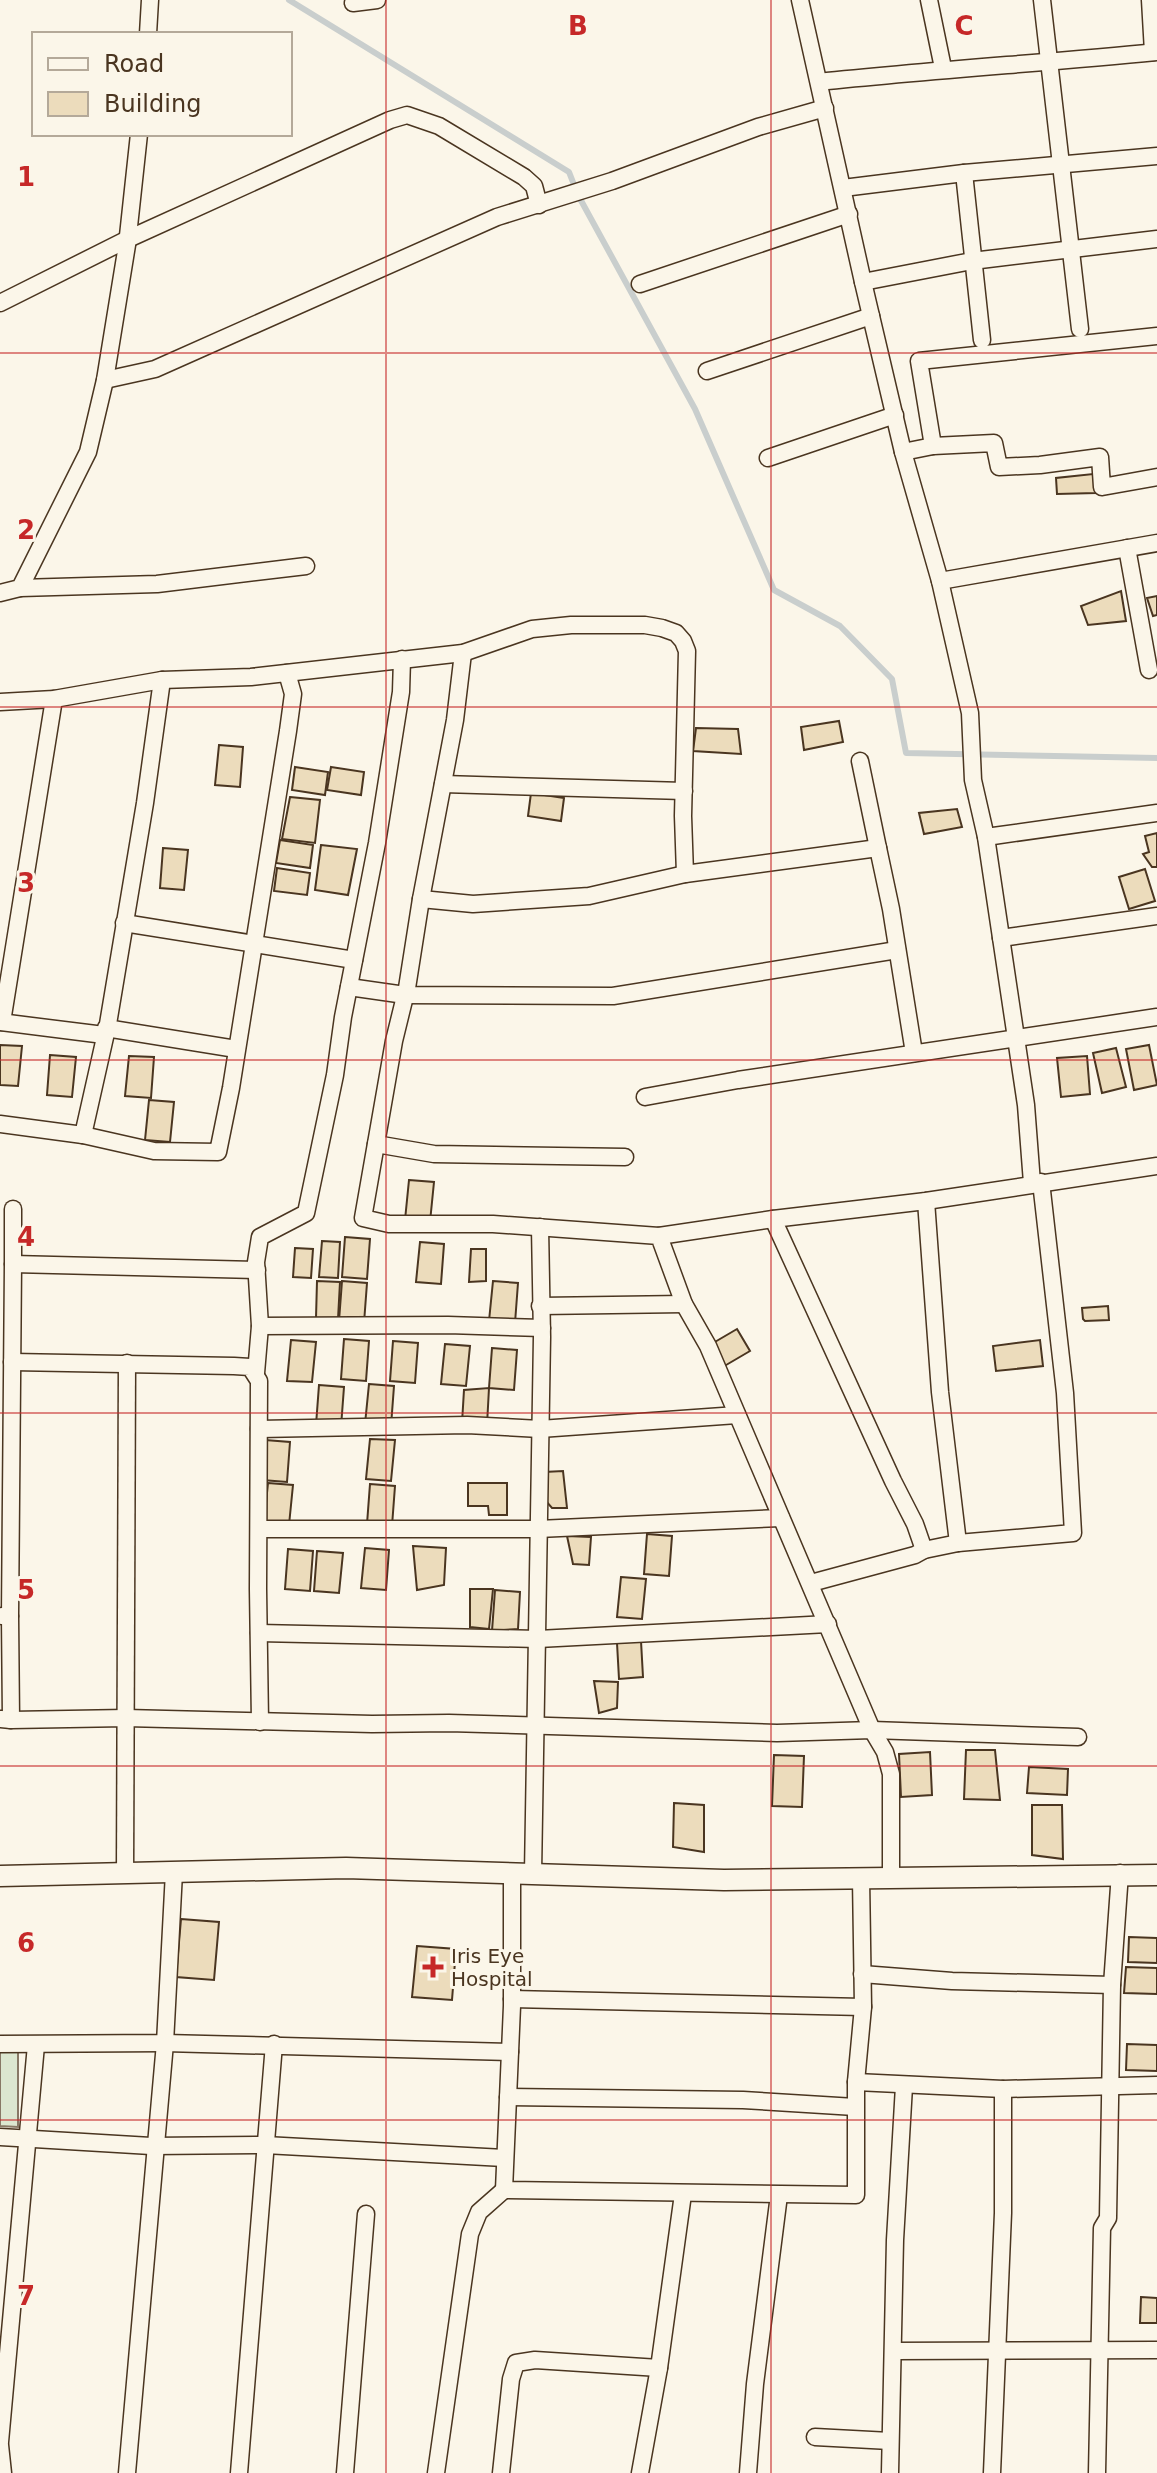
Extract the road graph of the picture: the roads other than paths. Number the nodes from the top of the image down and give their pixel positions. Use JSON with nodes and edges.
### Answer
{"nodes":[{"id":1,"x":150,"y":0,"type":"edge"},
{"id":2,"x":377,"y":0,"type":"edge"},
{"id":3,"x":800,"y":0,"type":"edge"},
{"id":4,"x":929,"y":0,"type":"edge"},
{"id":5,"x":1042,"y":0,"type":"edge"},
{"id":6,"x":1150,"y":0,"type":"edge"},
{"id":7,"x":353,"y":3,"type":"dead end"},
{"id":8,"x":148,"y":32,"type":"edge"},
{"id":9,"x":1155,"y":52,"type":"edge"},
{"id":10,"x":1051,"y":63,"type":"junction"},
{"id":11,"x":943,"y":68,"type":"junction"},
{"id":12,"x":819,"y":82,"type":"junction"},
{"id":13,"x":825,"y":108,"type":"junction"},
{"id":14,"x":139,"y":136,"type":"edge"},
{"id":15,"x":1157,"y":156,"type":"edge"},
{"id":16,"x":1061,"y":166,"type":"junction"},
{"id":17,"x":964,"y":173,"type":"junction"},
{"id":18,"x":843,"y":188,"type":"junction"},
{"id":19,"x":539,"y":205,"type":"junction"},
{"id":20,"x":849,"y":214,"type":"junction"},
{"id":21,"x":128,"y":239,"type":"junction"},
{"id":22,"x":1157,"y":239,"type":"edge"},
{"id":23,"x":1072,"y":249,"type":"junction"},
{"id":24,"x":972,"y":261,"type":"junction"},
{"id":25,"x":863,"y":282,"type":"junction"},
{"id":26,"x":640,"y":284,"type":"dead end"},
{"id":27,"x":0,"y":303,"type":"edge"},
{"id":28,"x":871,"y":316,"type":"junction"},
{"id":29,"x":1080,"y":329,"type":"dead end"},
{"id":30,"x":1157,"y":336,"type":"edge"},
{"id":31,"x":982,"y":340,"type":"dead end"},
{"id":32,"x":707,"y":371,"type":"dead end"},
{"id":33,"x":105,"y":380,"type":"junction"},
{"id":34,"x":895,"y":415,"type":"junction"},
{"id":35,"x":933,"y":446,"type":"junction"},
{"id":36,"x":903,"y":452,"type":"junction"},
{"id":37,"x":768,"y":458,"type":"dead end"},
{"id":38,"x":1157,"y":477,"type":"edge"},
{"id":39,"x":1157,"y":543,"type":"edge"},
{"id":40,"x":1127,"y":548,"type":"junction"},
{"id":41,"x":306,"y":566,"type":"dead end"},
{"id":42,"x":940,"y":581,"type":"junction"},
{"id":43,"x":20,"y":588,"type":"junction"},
{"id":44,"x":0,"y":593,"type":"edge"},
{"id":45,"x":463,"y":653,"type":"junction"},
{"id":46,"x":402,"y":659,"type":"junction"},
{"id":47,"x":1149,"y":670,"type":"dead end"},
{"id":48,"x":287,"y":673,"type":"junction"},
{"id":49,"x":162,"y":680,"type":"junction"},
{"id":50,"x":54,"y":699,"type":"junction"},
{"id":51,"x":0,"y":702,"type":"edge"},
{"id":52,"x":860,"y":761,"type":"dead end"},
{"id":53,"x":443,"y":784,"type":"junction"},
{"id":54,"x":684,"y":791,"type":"junction"},
{"id":55,"x":1157,"y":813,"type":"edge"},
{"id":56,"x":986,"y":837,"type":"junction"},
{"id":57,"x":878,"y":848,"type":"junction"},
{"id":58,"x":685,"y":874,"type":"junction"},
{"id":59,"x":421,"y":899,"type":"junction"},
{"id":60,"x":1157,"y":916,"type":"edge"},
{"id":61,"x":124,"y":923,"type":"junction"},
{"id":62,"x":1001,"y":938,"type":"junction"},
{"id":63,"x":255,"y":944,"type":"junction"},
{"id":64,"x":897,"y":950,"type":"junction"},
{"id":65,"x":354,"y":960,"type":"junction"},
{"id":66,"x":349,"y":987,"type":"junction"},
{"id":67,"x":405,"y":995,"type":"junction"},
{"id":68,"x":1157,"y":1017,"type":"edge"},
{"id":69,"x":1,"y":1022,"type":"edge"},
{"id":70,"x":105,"y":1031,"type":"junction"},
{"id":71,"x":1016,"y":1040,"type":"junction"},
{"id":72,"x":236,"y":1049,"type":"junction"},
{"id":73,"x":914,"y":1053,"type":"junction"},
{"id":74,"x":645,"y":1097,"type":"dead end"},
{"id":75,"x":0,"y":1124,"type":"edge"},
{"id":76,"x":83,"y":1135,"type":"junction"},
{"id":77,"x":376,"y":1144,"type":"junction"},
{"id":78,"x":625,"y":1157,"type":"dead end"},
{"id":79,"x":1157,"y":1166,"type":"edge"},
{"id":80,"x":1036,"y":1183,"type":"junction"},
{"id":81,"x":926,"y":1201,"type":"junction"},
{"id":82,"x":13,"y":1209,"type":"dead end"},
{"id":83,"x":773,"y":1219,"type":"junction"},
{"id":84,"x":540,"y":1227,"type":"junction"},
{"id":85,"x":659,"y":1236,"type":"junction"},
{"id":86,"x":13,"y":1264,"type":"junction"},
{"id":87,"x":257,"y":1270,"type":"junction"},
{"id":88,"x":684,"y":1304,"type":"junction"},
{"id":89,"x":540,"y":1306,"type":"junction"},
{"id":90,"x":260,"y":1326,"type":"junction"},
{"id":91,"x":542,"y":1328,"type":"junction"},
{"id":92,"x":12,"y":1362,"type":"junction"},
{"id":93,"x":127,"y":1363,"type":"junction"},
{"id":94,"x":256,"y":1373,"type":"junction"},
{"id":95,"x":737,"y":1415,"type":"junction"},
{"id":96,"x":259,"y":1429,"type":"junction"},
{"id":97,"x":540,"y":1429,"type":"junction"},
{"id":98,"x":781,"y":1518,"type":"junction"},
{"id":99,"x":259,"y":1529,"type":"junction"},
{"id":100,"x":538,"y":1529,"type":"junction"},
{"id":101,"x":958,"y":1543,"type":"junction"},
{"id":102,"x":924,"y":1550,"type":"junction"},
{"id":103,"x":811,"y":1583,"type":"junction"},
{"id":104,"x":5,"y":1616,"type":"edge"},
{"id":105,"x":828,"y":1624,"type":"junction"},
{"id":106,"x":259,"y":1633,"type":"junction"},
{"id":107,"x":538,"y":1639,"type":"junction"},
{"id":108,"x":126,"y":1718,"type":"junction"},
{"id":109,"x":5,"y":1720,"type":"edge"},
{"id":110,"x":260,"y":1722,"type":"junction"},
{"id":111,"x":537,"y":1725,"type":"junction"},
{"id":112,"x":872,"y":1730,"type":"junction"},
{"id":113,"x":1078,"y":1737,"type":"dead end"},
{"id":114,"x":174,"y":1872,"type":"junction"},
{"id":115,"x":125,"y":1873,"type":"junction"},
{"id":116,"x":512,"y":1873,"type":"junction"},
{"id":117,"x":1120,"y":1873,"type":"junction"},
{"id":118,"x":533,"y":1874,"type":"junction"},
{"id":119,"x":1157,"y":1875,"type":"edge"},
{"id":120,"x":0,"y":1876,"type":"edge"},
{"id":121,"x":861,"y":1878,"type":"junction"},
{"id":122,"x":891,"y":1878,"type":"junction"},
{"id":123,"x":862,"y":1974,"type":"junction"},
{"id":124,"x":1112,"y":1985,"type":"junction"},
{"id":125,"x":512,"y":1999,"type":"junction"},
{"id":126,"x":863,"y":2007,"type":"junction"},
{"id":127,"x":165,"y":2043,"type":"junction"},
{"id":128,"x":0,"y":2044,"type":"edge"},
{"id":129,"x":274,"y":2044,"type":"junction"},
{"id":130,"x":36,"y":2045,"type":"junction"},
{"id":131,"x":510,"y":2052,"type":"junction"},
{"id":132,"x":856,"y":2082,"type":"junction"},
{"id":133,"x":1110,"y":2084,"type":"junction"},
{"id":134,"x":1157,"y":2085,"type":"edge"},
{"id":135,"x":904,"y":2086,"type":"junction"},
{"id":136,"x":1003,"y":2089,"type":"junction"},
{"id":137,"x":508,"y":2097,"type":"junction"},
{"id":138,"x":855,"y":2107,"type":"junction"},
{"id":139,"x":0,"y":2137,"type":"edge"},
{"id":140,"x":28,"y":2137,"type":"junction"},
{"id":141,"x":265,"y":2145,"type":"junction"},
{"id":142,"x":156,"y":2146,"type":"junction"},
{"id":143,"x":504,"y":2158,"type":"junction"},
{"id":144,"x":504,"y":2190,"type":"junction"},
{"id":145,"x":683,"y":2194,"type":"junction"},
{"id":146,"x":779,"y":2195,"type":"junction"},
{"id":147,"x":366,"y":2214,"type":"dead end"},
{"id":148,"x":0,"y":2241,"type":"edge"},
{"id":149,"x":18,"y":2241,"type":"junction"},
{"id":150,"x":4,"y":2349,"type":"edge"},
{"id":151,"x":995,"y":2349,"type":"junction"},
{"id":152,"x":1100,"y":2349,"type":"junction"},
{"id":153,"x":1157,"y":2350,"type":"edge"},
{"id":154,"x":894,"y":2351,"type":"junction"},
{"id":155,"x":659,"y":2368,"type":"junction"},
{"id":156,"x":815,"y":2437,"type":"dead end"},
{"id":157,"x":890,"y":2441,"type":"junction"},
{"id":158,"x":0,"y":2444,"type":"edge"},
{"id":159,"x":3,"y":2473,"type":"edge"},
{"id":160,"x":127,"y":2473,"type":"edge"},
{"id":161,"x":239,"y":2473,"type":"edge"},
{"id":162,"x":345,"y":2473,"type":"edge"},
{"id":163,"x":436,"y":2473,"type":"edge"},
{"id":164,"x":501,"y":2473,"type":"edge"},
{"id":165,"x":640,"y":2473,"type":"edge"},
{"id":166,"x":748,"y":2473,"type":"edge"},
{"id":167,"x":890,"y":2473,"type":"edge"},
{"id":168,"x":992,"y":2473,"type":"edge"},
{"id":169,"x":1097,"y":2473,"type":"edge"}],
"edges":[{"from":1,"to":8,"type":"street"},
{"from":2,"to":7,"type":"street"},
{"from":3,"to":12,"type":"street"},
{"from":4,"to":11,"type":"street"},
{"from":5,"to":10,"type":"street"},
{"from":6,"to":9,"type":"street"},
{"from":9,"to":10,"type":"street"},
{"from":10,"to":11,"type":"street"},
{"from":10,"to":16,"type":"street"},
{"from":11,"to":12,"type":"street"},
{"from":12,"to":13,"type":"street"},
{"from":13,"to":18,"type":"street"},
{"from":13,"to":19,"type":"street"},
{"from":14,"to":21,"type":"street"},
{"from":15,"to":16,"type":"street"},
{"from":16,"to":17,"type":"street"},
{"from":16,"to":23,"type":"street"},
{"from":17,"to":18,"type":"street"},
{"from":17,"to":24,"type":"street"},
{"from":18,"to":20,"type":"street"},
{"from":19,"to":21,"type":"street"},
{"from":19,"to":33,"type":"street"},
{"from":20,"to":25,"type":"street"},
{"from":20,"to":26,"type":"street"},
{"from":21,"to":27,"type":"street"},
{"from":21,"to":33,"type":"street"},
{"from":22,"to":23,"type":"street"},
{"from":23,"to":24,"type":"street"},
{"from":23,"to":29,"type":"street"},
{"from":24,"to":25,"type":"street"},
{"from":24,"to":31,"type":"street"},
{"from":25,"to":28,"type":"street"},
{"from":28,"to":32,"type":"street"},
{"from":28,"to":34,"type":"street"},
{"from":30,"to":35,"type":"street"},
{"from":33,"to":43,"type":"street"},
{"from":34,"to":36,"type":"street"},
{"from":34,"to":37,"type":"street"},
{"from":35,"to":36,"type":"street"},
{"from":35,"to":38,"type":"street"},
{"from":36,"to":42,"type":"street"},
{"from":39,"to":40,"type":"street"},
{"from":40,"to":42,"type":"street"},
{"from":40,"to":47,"type":"street"},
{"from":41,"to":43,"type":"street"},
{"from":42,"to":56,"type":"street"},
{"from":43,"to":44,"type":"street"},
{"from":45,"to":46,"type":"street"},
{"from":45,"to":53,"type":"street"},
{"from":45,"to":54,"type":"street"},
{"from":46,"to":48,"type":"street"},
{"from":46,"to":65,"type":"street"},
{"from":48,"to":49,"type":"street"},
{"from":48,"to":63,"type":"street"},
{"from":49,"to":50,"type":"street"},
{"from":49,"to":61,"type":"street"},
{"from":50,"to":51,"type":"street"},
{"from":50,"to":69,"type":"street"},
{"from":52,"to":57,"type":"street"},
{"from":53,"to":54,"type":"street"},
{"from":53,"to":59,"type":"street"},
{"from":54,"to":58,"type":"street"},
{"from":55,"to":56,"type":"street"},
{"from":56,"to":62,"type":"street"},
{"from":57,"to":58,"type":"street"},
{"from":57,"to":64,"type":"street"},
{"from":58,"to":59,"type":"street"},
{"from":59,"to":67,"type":"street"},
{"from":60,"to":62,"type":"street"},
{"from":61,"to":63,"type":"street"},
{"from":61,"to":70,"type":"street"},
{"from":62,"to":71,"type":"street"},
{"from":63,"to":65,"type":"street"},
{"from":63,"to":72,"type":"street"},
{"from":64,"to":67,"type":"street"},
{"from":64,"to":73,"type":"street"},
{"from":65,"to":66,"type":"street"},
{"from":66,"to":67,"type":"street"},
{"from":66,"to":87,"type":"street"},
{"from":67,"to":77,"type":"street"},
{"from":68,"to":71,"type":"street"},
{"from":69,"to":70,"type":"street"},
{"from":70,"to":72,"type":"street"},
{"from":70,"to":76,"type":"street"},
{"from":71,"to":73,"type":"street"},
{"from":71,"to":80,"type":"street"},
{"from":72,"to":76,"type":"street"},
{"from":73,"to":74,"type":"street"},
{"from":75,"to":76,"type":"street"},
{"from":77,"to":78,"type":"street"},
{"from":77,"to":84,"type":"street"},
{"from":79,"to":80,"type":"street"},
{"from":80,"to":81,"type":"street"},
{"from":80,"to":101,"type":"street"},
{"from":81,"to":83,"type":"street"},
{"from":81,"to":101,"type":"street"},
{"from":82,"to":86,"type":"street"},
{"from":83,"to":85,"type":"street"},
{"from":83,"to":102,"type":"street"},
{"from":84,"to":85,"type":"street"},
{"from":84,"to":89,"type":"street"},
{"from":85,"to":88,"type":"street"},
{"from":86,"to":87,"type":"street"},
{"from":86,"to":92,"type":"street"},
{"from":87,"to":90,"type":"street"},
{"from":88,"to":89,"type":"street"},
{"from":88,"to":95,"type":"street"},
{"from":89,"to":91,"type":"street"},
{"from":90,"to":91,"type":"street"},
{"from":90,"to":94,"type":"street"},
{"from":91,"to":97,"type":"street"},
{"from":92,"to":93,"type":"street"},
{"from":92,"to":104,"type":"street"},
{"from":93,"to":94,"type":"street"},
{"from":93,"to":108,"type":"street"},
{"from":94,"to":96,"type":"street"},
{"from":95,"to":97,"type":"street"},
{"from":95,"to":98,"type":"street"},
{"from":96,"to":97,"type":"street"},
{"from":96,"to":99,"type":"street"},
{"from":97,"to":100,"type":"street"},
{"from":98,"to":100,"type":"street"},
{"from":98,"to":103,"type":"street"},
{"from":99,"to":100,"type":"street"},
{"from":99,"to":106,"type":"street"},
{"from":100,"to":107,"type":"street"},
{"from":101,"to":102,"type":"street"},
{"from":102,"to":103,"type":"street"},
{"from":103,"to":105,"type":"street"},
{"from":104,"to":109,"type":"street"},
{"from":105,"to":107,"type":"street"},
{"from":105,"to":112,"type":"street"},
{"from":106,"to":107,"type":"street"},
{"from":106,"to":110,"type":"street"},
{"from":107,"to":111,"type":"street"},
{"from":108,"to":109,"type":"street"},
{"from":108,"to":110,"type":"street"},
{"from":108,"to":115,"type":"street"},
{"from":110,"to":111,"type":"street"},
{"from":111,"to":112,"type":"street"},
{"from":111,"to":118,"type":"street"},
{"from":112,"to":113,"type":"street"},
{"from":112,"to":122,"type":"street"},
{"from":114,"to":115,"type":"street"},
{"from":114,"to":116,"type":"street"},
{"from":114,"to":127,"type":"street"},
{"from":115,"to":120,"type":"street"},
{"from":116,"to":118,"type":"street"},
{"from":116,"to":125,"type":"street"},
{"from":117,"to":119,"type":"street"},
{"from":117,"to":122,"type":"street"},
{"from":117,"to":124,"type":"street"},
{"from":118,"to":121,"type":"street"},
{"from":121,"to":122,"type":"street"},
{"from":121,"to":123,"type":"street"},
{"from":123,"to":124,"type":"street"},
{"from":123,"to":126,"type":"street"},
{"from":124,"to":133,"type":"street"},
{"from":125,"to":126,"type":"street"},
{"from":125,"to":131,"type":"street"},
{"from":126,"to":132,"type":"street"},
{"from":127,"to":129,"type":"street"},
{"from":127,"to":130,"type":"street"},
{"from":127,"to":142,"type":"street"},
{"from":128,"to":130,"type":"street"},
{"from":129,"to":131,"type":"street"},
{"from":129,"to":141,"type":"street"},
{"from":130,"to":140,"type":"street"},
{"from":131,"to":137,"type":"street"},
{"from":132,"to":135,"type":"street"},
{"from":132,"to":138,"type":"street"},
{"from":133,"to":134,"type":"street"},
{"from":133,"to":136,"type":"street"},
{"from":133,"to":152,"type":"street"},
{"from":135,"to":136,"type":"street"},
{"from":135,"to":154,"type":"street"},
{"from":136,"to":151,"type":"street"},
{"from":137,"to":138,"type":"street"},
{"from":137,"to":143,"type":"street"},
{"from":138,"to":146,"type":"street"},
{"from":139,"to":140,"type":"street"},
{"from":140,"to":142,"type":"street"},
{"from":140,"to":149,"type":"street"},
{"from":141,"to":142,"type":"street"},
{"from":141,"to":143,"type":"street"},
{"from":141,"to":161,"type":"street"},
{"from":142,"to":160,"type":"street"},
{"from":143,"to":144,"type":"street"},
{"from":144,"to":145,"type":"street"},
{"from":144,"to":163,"type":"street"},
{"from":145,"to":146,"type":"street"},
{"from":145,"to":155,"type":"street"},
{"from":146,"to":166,"type":"street"},
{"from":147,"to":162,"type":"street"},
{"from":148,"to":149,"type":"street"},
{"from":149,"to":150,"type":"street"},
{"from":150,"to":158,"type":"street"},
{"from":151,"to":152,"type":"street"},
{"from":151,"to":154,"type":"street"},
{"from":151,"to":168,"type":"street"},
{"from":152,"to":153,"type":"street"},
{"from":152,"to":169,"type":"street"},
{"from":154,"to":157,"type":"street"},
{"from":155,"to":164,"type":"street"},
{"from":155,"to":165,"type":"street"},
{"from":156,"to":157,"type":"street"},
{"from":157,"to":167,"type":"street"},
{"from":158,"to":159,"type":"street"}]}
